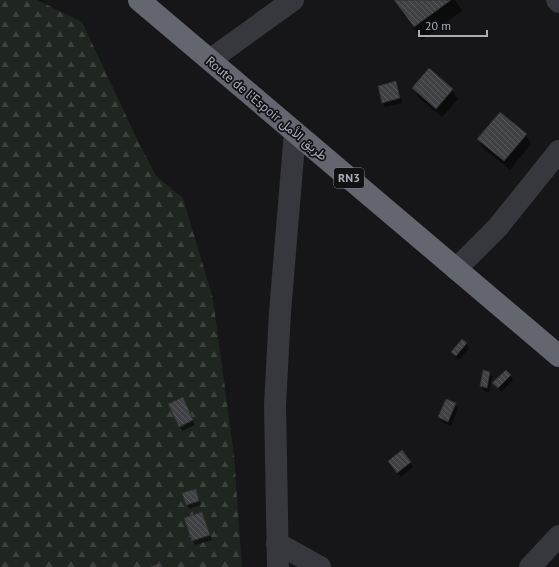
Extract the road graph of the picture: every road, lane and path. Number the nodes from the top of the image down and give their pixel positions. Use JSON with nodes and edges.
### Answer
{"nodes":[{"id":1,"x":140,"y":0,"type":"edge"},
{"id":2,"x":293,"y":0,"type":"edge"},
{"id":3,"x":210,"y":60,"type":"junction"},
{"id":4,"x":295,"y":132,"type":"junction"},
{"id":5,"x":559,"y":151,"type":"edge"},
{"id":6,"x":456,"y":269,"type":"junction"},
{"id":7,"x":559,"y":356,"type":"edge"},
{"id":8,"x":559,"y":536,"type":"edge"},
{"id":9,"x":277,"y":543,"type":"junction"},
{"id":10,"x":278,"y":567,"type":"edge"},
{"id":11,"x":320,"y":567,"type":"edge"},
{"id":12,"x":530,"y":567,"type":"edge"}],
"edges":[{"from":1,"to":3,"type":"highway","name":"Route de l’Espoir طريق الأمل","number":"RN3"},
{"from":2,"to":3,"type":"street"},
{"from":3,"to":4,"type":"highway","name":"Route de l’Espoir طريق الأمل","number":"RN3"},
{"from":4,"to":6,"type":"highway","name":"Route de l’Espoir طريق الأمل","number":"RN3"},
{"from":4,"to":9,"type":"street"},
{"from":5,"to":6,"type":"street"},
{"from":6,"to":7,"type":"highway","name":"Route de l’Espoir طريق الأمل","number":"RN3"},
{"from":8,"to":12,"type":"street"},
{"from":9,"to":10,"type":"street"},
{"from":9,"to":11,"type":"street"}]}
